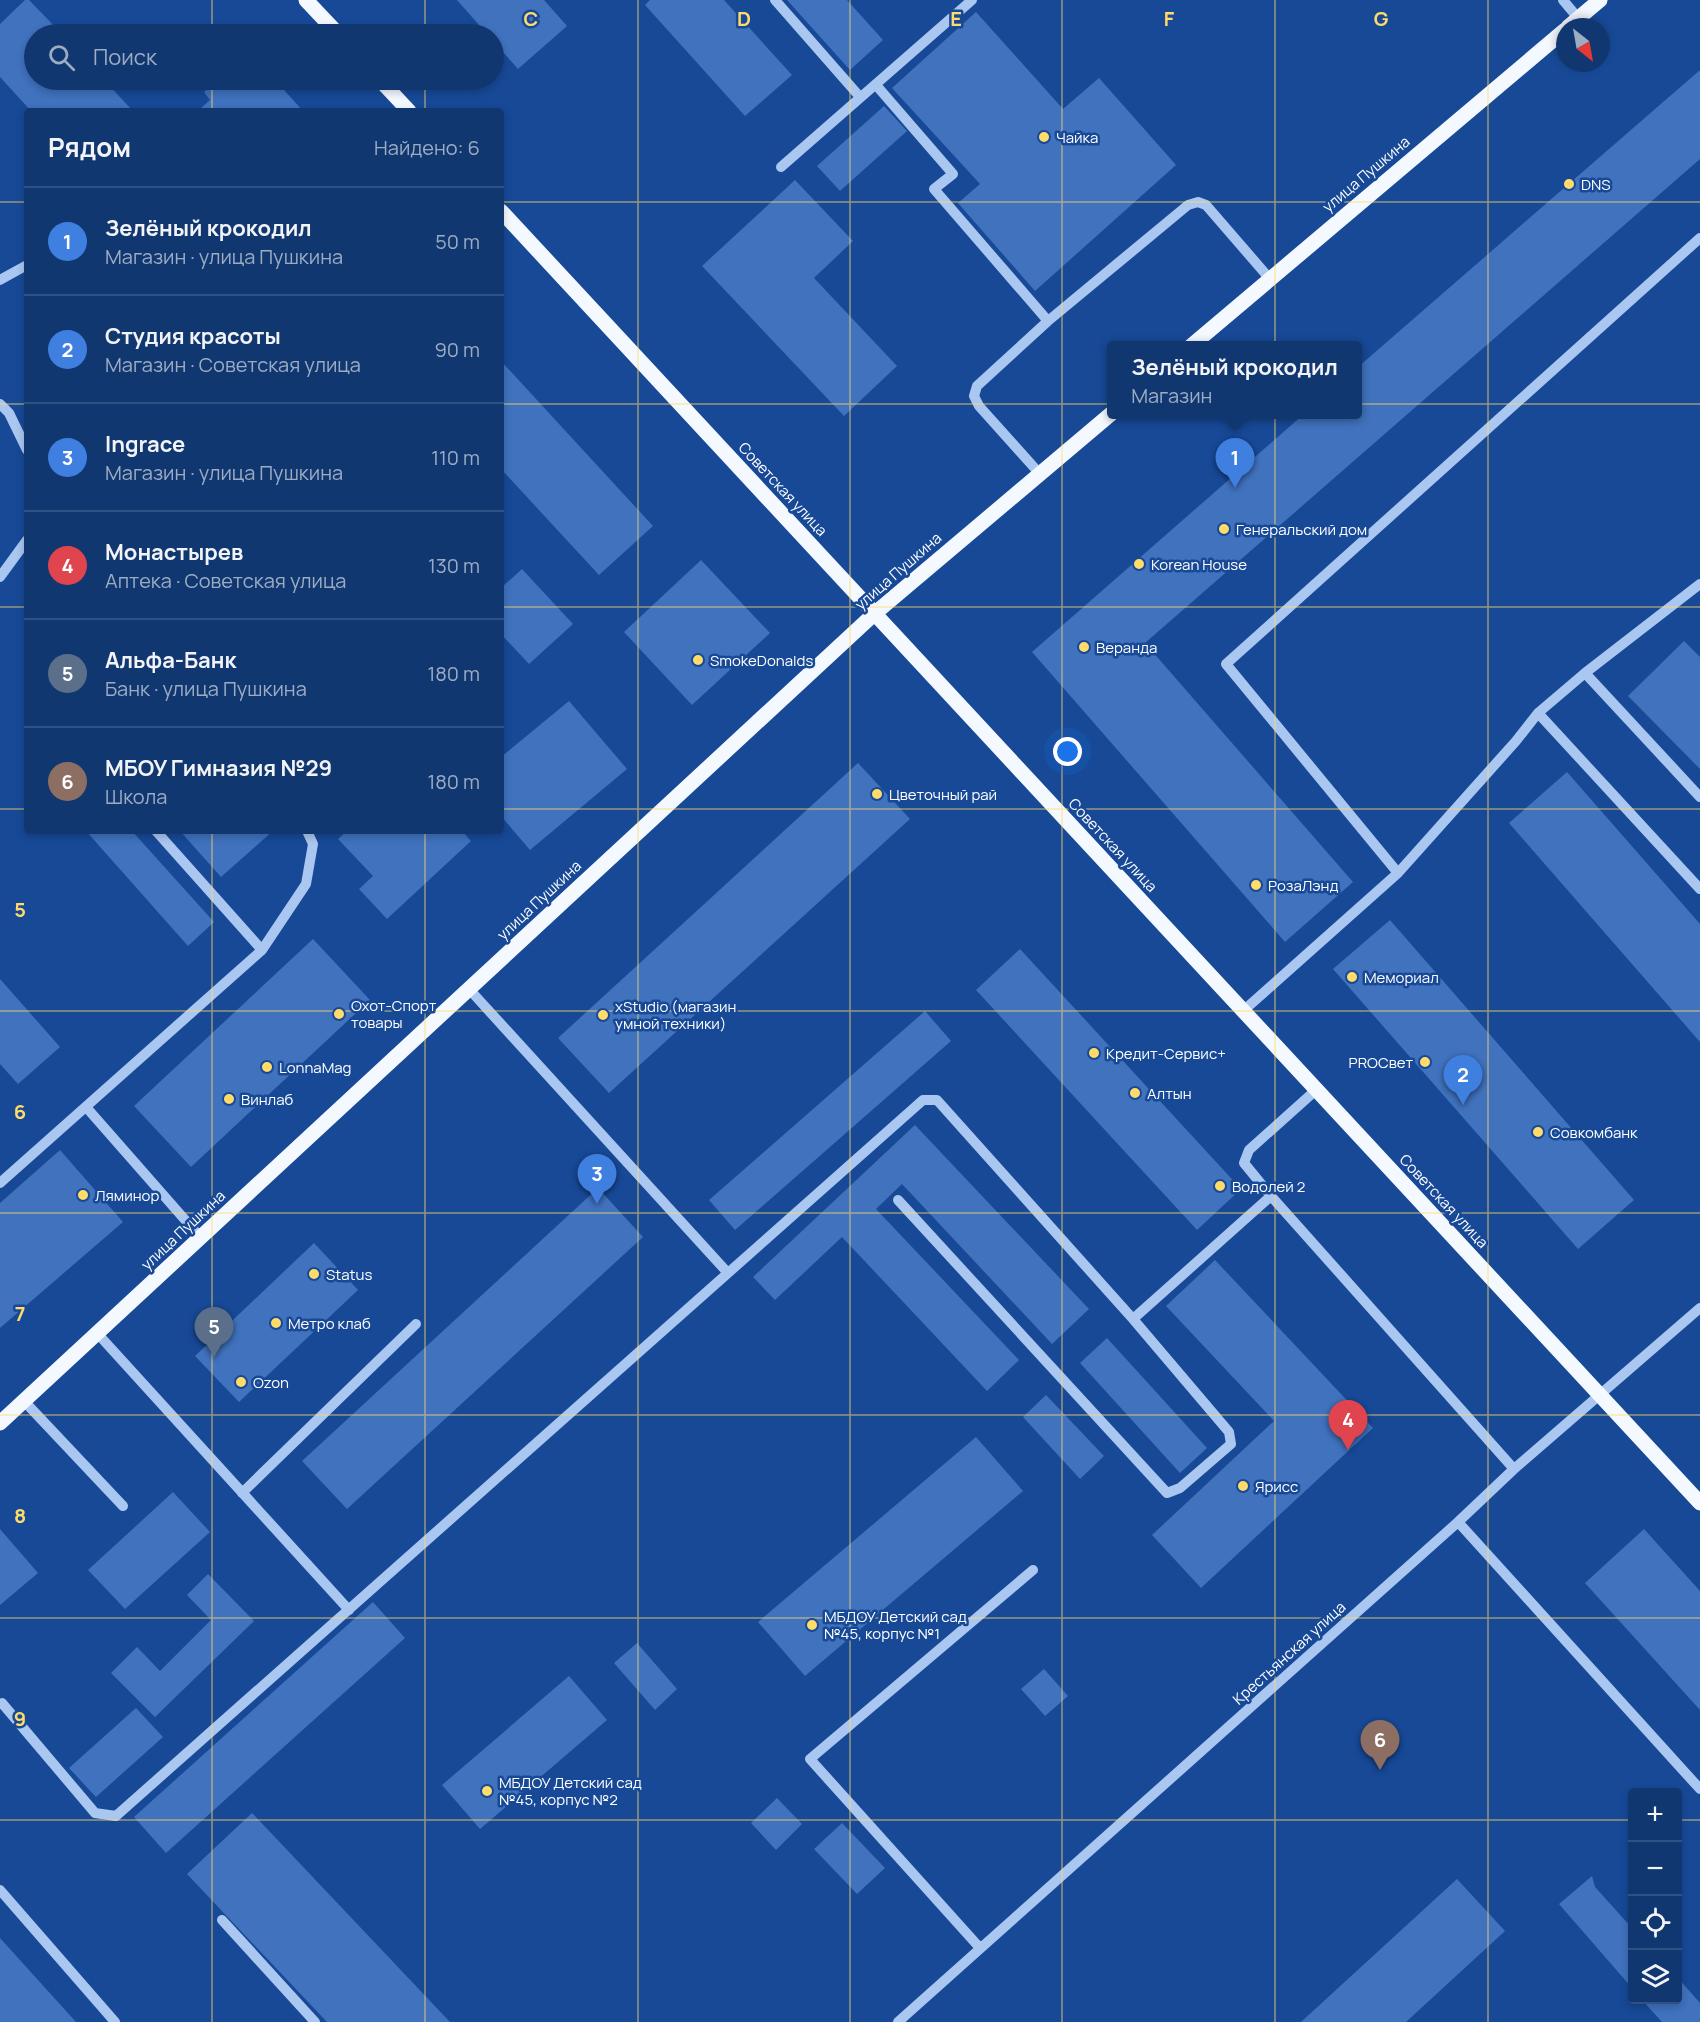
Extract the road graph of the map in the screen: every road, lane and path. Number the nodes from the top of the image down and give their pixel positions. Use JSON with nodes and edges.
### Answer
{"nodes":[{"id":1,"x":306,"y":0,"type":"edge"},
{"id":2,"x":775,"y":0,"type":"edge"},
{"id":3,"x":972,"y":0,"type":"edge"},
{"id":4,"x":1563,"y":0,"type":"edge"},
{"id":5,"x":1600,"y":0,"type":"edge"},
{"id":6,"x":1568,"y":18,"type":"edge"},
{"id":7,"x":1578,"y":18,"type":"edge"},
{"id":8,"x":329,"y":24,"type":"edge"},
{"id":9,"x":1556,"y":37,"type":"edge"},
{"id":10,"x":876,"y":85,"type":"junction"},
{"id":11,"x":389,"y":90,"type":"edge"},
{"id":12,"x":860,"y":97,"type":"junction"},
{"id":13,"x":406,"y":108,"type":"edge"},
{"id":14,"x":781,"y":166,"type":"dead end"},
{"id":15,"x":504,"y":214,"type":"edge"},
{"id":16,"x":1700,"y":238,"type":"edge"},
{"id":17,"x":24,"y":266,"type":"edge"},
{"id":18,"x":1270,"y":279,"type":"junction"},
{"id":19,"x":0,"y":280,"type":"edge"},
{"id":20,"x":1048,"y":321,"type":"junction"},
{"id":21,"x":1196,"y":341,"type":"edge"},
{"id":22,"x":0,"y":404,"type":"edge"},
{"id":23,"x":1107,"y":417,"type":"edge"},
{"id":24,"x":24,"y":444,"type":"edge"},
{"id":25,"x":1040,"y":474,"type":"junction"},
{"id":26,"x":24,"y":544,"type":"edge"},
{"id":27,"x":0,"y":577,"type":"edge"},
{"id":28,"x":1699,"y":587,"type":"edge"},
{"id":29,"x":874,"y":614,"type":"junction"},
{"id":30,"x":1585,"y":673,"type":"junction"},
{"id":31,"x":1538,"y":713,"type":"junction"},
{"id":32,"x":1700,"y":797,"type":"edge"},
{"id":33,"x":159,"y":834,"type":"edge"},
{"id":34,"x":308,"y":834,"type":"edge"},
{"id":35,"x":1398,"y":873,"type":"junction"},
{"id":36,"x":1700,"y":889,"type":"edge"},
{"id":37,"x":262,"y":950,"type":"junction"},
{"id":38,"x":469,"y":989,"type":"junction"},
{"id":39,"x":1244,"y":1011,"type":"junction"},
{"id":40,"x":1316,"y":1090,"type":"junction"},
{"id":41,"x":86,"y":1107,"type":"junction"},
{"id":42,"x":0,"y":1183,"type":"edge"},
{"id":43,"x":1271,"y":1196,"type":"junction"},
{"id":44,"x":898,"y":1200,"type":"dead end"},
{"id":45,"x":201,"y":1238,"type":"junction"},
{"id":46,"x":728,"y":1273,"type":"junction"},
{"id":47,"x":1700,"y":1308,"type":"edge"},
{"id":48,"x":1132,"y":1319,"type":"junction"},
{"id":49,"x":416,"y":1324,"type":"dead end"},
{"id":50,"x":97,"y":1334,"type":"junction"},
{"id":51,"x":1600,"y":1395,"type":"junction"},
{"id":52,"x":24,"y":1401,"type":"junction"},
{"id":53,"x":0,"y":1423,"type":"edge"},
{"id":54,"x":1514,"y":1469,"type":"junction"},
{"id":55,"x":242,"y":1493,"type":"junction"},
{"id":56,"x":1700,"y":1503,"type":"edge"},
{"id":57,"x":123,"y":1506,"type":"dead end"},
{"id":58,"x":1458,"y":1522,"type":"junction"},
{"id":59,"x":1033,"y":1570,"type":"dead end"},
{"id":60,"x":349,"y":1610,"type":"junction"},
{"id":61,"x":0,"y":1704,"type":"edge"},
{"id":62,"x":1700,"y":1789,"type":"edge"},
{"id":63,"x":0,"y":1890,"type":"edge"},
{"id":64,"x":222,"y":1920,"type":"dead end"},
{"id":65,"x":980,"y":1948,"type":"junction"},
{"id":66,"x":115,"y":2022,"type":"edge"},
{"id":67,"x":315,"y":2022,"type":"edge"},
{"id":68,"x":898,"y":2022,"type":"edge"}],
"edges":[{"from":1,"to":8,"type":"main road"},
{"from":2,"to":12,"type":"lane"},
{"from":3,"to":10,"type":"lane"},
{"from":4,"to":6,"type":"lane"},
{"from":5,"to":7,"type":"main road","name":"улица Пушкина"},
{"from":9,"to":18,"type":"main road","name":"улица Пушкина"},
{"from":10,"to":12,"type":"lane"},
{"from":10,"to":20,"type":"lane"},
{"from":11,"to":13,"type":"main road"},
{"from":12,"to":14,"type":"lane"},
{"from":15,"to":29,"type":"main road","name":"Советская улица"},
{"from":16,"to":35,"type":"lane"},
{"from":17,"to":19,"type":"lane"},
{"from":18,"to":20,"type":"lane"},
{"from":18,"to":21,"type":"main road","name":"улица Пушкина"},
{"from":20,"to":25,"type":"lane"},
{"from":22,"to":24,"type":"lane"},
{"from":23,"to":25,"type":"main road","name":"улица Пушкина"},
{"from":25,"to":29,"type":"main road","name":"улица Пушкина"},
{"from":26,"to":27,"type":"lane"},
{"from":28,"to":30,"type":"lane"},
{"from":29,"to":38,"type":"main road","name":"улица Пушкина"},
{"from":29,"to":39,"type":"main road","name":"Советская улица"},
{"from":30,"to":31,"type":"lane"},
{"from":30,"to":32,"type":"lane"},
{"from":31,"to":35,"type":"lane"},
{"from":31,"to":36,"type":"lane"},
{"from":33,"to":37,"type":"lane"},
{"from":34,"to":37,"type":"lane"},
{"from":35,"to":39,"type":"lane"},
{"from":37,"to":41,"type":"lane"},
{"from":38,"to":45,"type":"main road","name":"улица Пушкина"},
{"from":38,"to":46,"type":"lane"},
{"from":39,"to":40,"type":"main road","name":"Советская улица"},
{"from":40,"to":43,"type":"lane"},
{"from":40,"to":51,"type":"main road","name":"Советская улица"},
{"from":41,"to":42,"type":"lane"},
{"from":41,"to":45,"type":"lane"},
{"from":43,"to":48,"type":"lane"},
{"from":43,"to":54,"type":"lane"},
{"from":44,"to":48,"type":"lane"},
{"from":45,"to":50,"type":"main road","name":"улица Пушкина"},
{"from":46,"to":48,"type":"lane"},
{"from":46,"to":60,"type":"lane"},
{"from":47,"to":51,"type":"lane","name":"Крестьянская улица"},
{"from":49,"to":55,"type":"lane"},
{"from":50,"to":52,"type":"main road","name":"улица Пушкина"},
{"from":50,"to":55,"type":"lane"},
{"from":51,"to":54,"type":"lane","name":"Крестьянская улица"},
{"from":51,"to":56,"type":"main road","name":"Советская улица"},
{"from":52,"to":53,"type":"main road","name":"улица Пушкина"},
{"from":52,"to":57,"type":"lane"},
{"from":54,"to":58,"type":"lane","name":"Крестьянская улица"},
{"from":55,"to":60,"type":"lane"},
{"from":58,"to":62,"type":"lane"},
{"from":58,"to":65,"type":"lane","name":"Крестьянская улица"},
{"from":59,"to":65,"type":"lane"},
{"from":60,"to":61,"type":"lane"},
{"from":63,"to":66,"type":"lane"},
{"from":64,"to":67,"type":"lane"},
{"from":65,"to":68,"type":"lane","name":"Крестьянская улица"}]}
